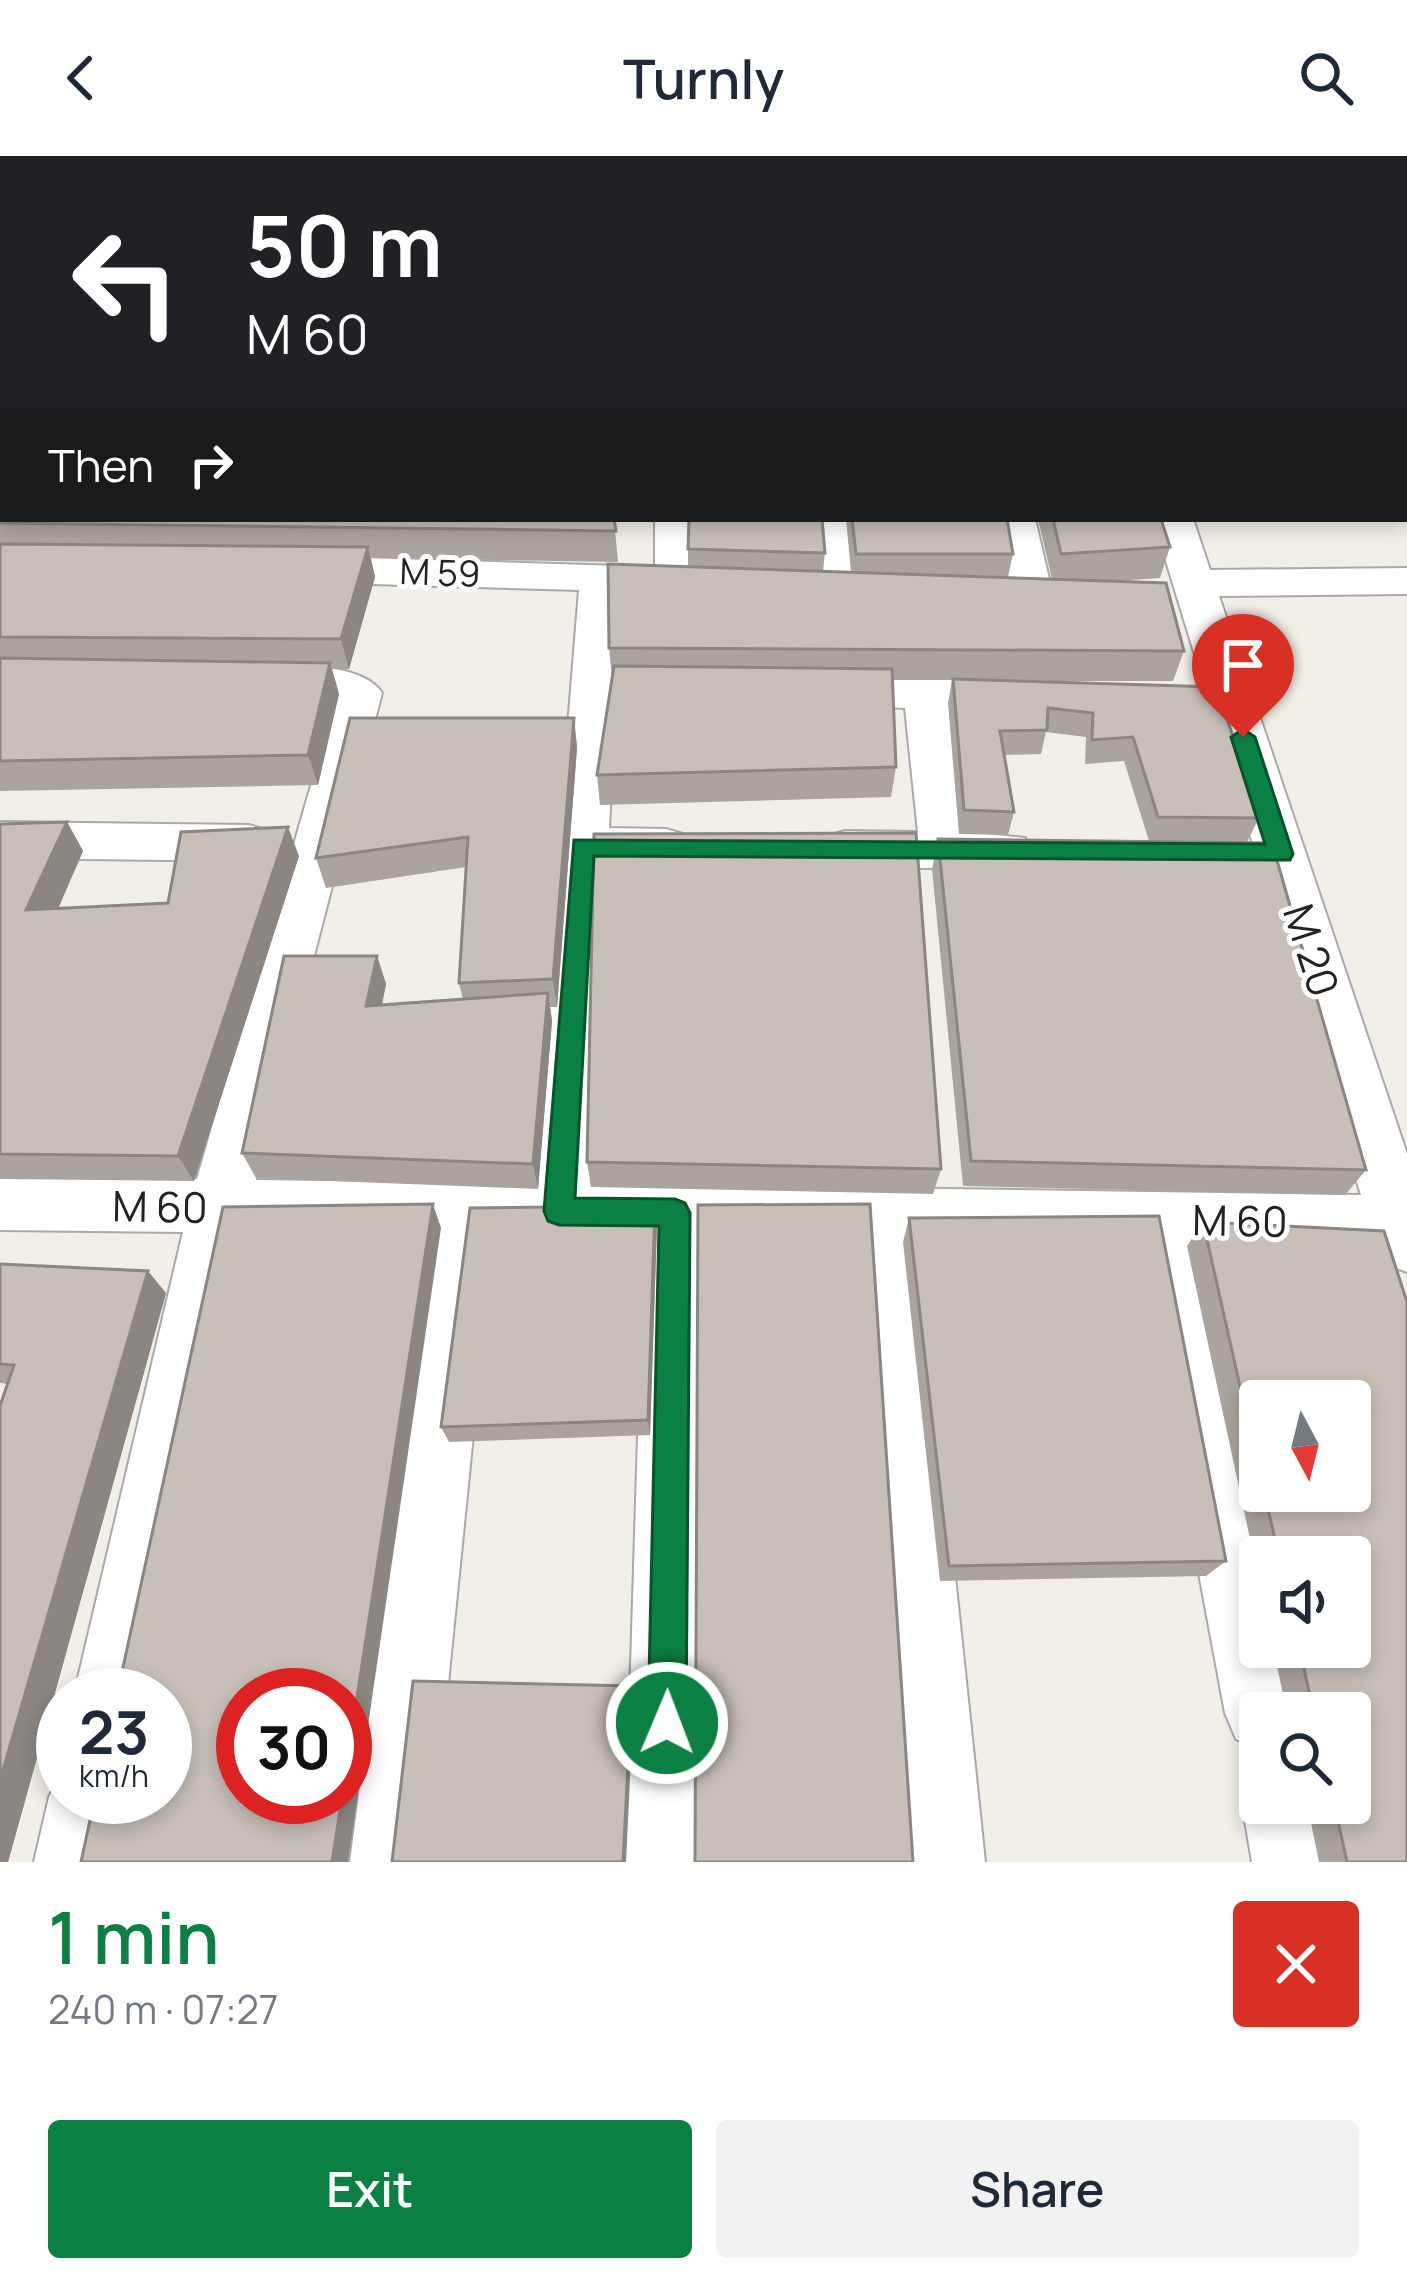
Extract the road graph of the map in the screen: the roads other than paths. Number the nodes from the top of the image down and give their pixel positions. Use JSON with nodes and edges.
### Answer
{"nodes":[{"id":1,"x":676,"y":522,"type":"edge"},
{"id":2,"x":836,"y":522,"type":"edge"},
{"id":3,"x":1016,"y":522,"type":"edge"},
{"id":4,"x":1173,"y":522,"type":"edge"},
{"id":5,"x":254,"y":568,"type":"edge"},
{"id":6,"x":601,"y":578,"type":"junction"},
{"id":7,"x":1407,"y":581,"type":"edge"},
{"id":8,"x":798,"y":595,"type":"edge"},
{"id":9,"x":842,"y":596,"type":"junction"},
{"id":10,"x":1182,"y":596,"type":"junction"},
{"id":11,"x":890,"y":597,"type":"edge"},
{"id":12,"x":985,"y":599,"type":"edge"},
{"id":13,"x":1033,"y":600,"type":"junction"},
{"id":14,"x":1081,"y":601,"type":"edge"},
{"id":15,"x":216,"y":681,"type":"edge"},
{"id":16,"x":594,"y":689,"type":"junction"},
{"id":17,"x":712,"y":691,"type":"edge"},
{"id":18,"x":784,"y":692,"type":"edge"},
{"id":19,"x":926,"y":694,"type":"junction"},
{"id":20,"x":1066,"y":696,"type":"edge"},
{"id":21,"x":0,"y":840,"type":"edge"},
{"id":22,"x":318,"y":844,"type":"junction"},
{"id":23,"x":583,"y":846,"type":"junction"},
{"id":24,"x":718,"y":848,"type":"edge"},
{"id":25,"x":809,"y":849,"type":"edge"},
{"id":26,"x":945,"y":850,"type":"junction"},
{"id":27,"x":1065,"y":852,"type":"edge"},
{"id":28,"x":0,"y":1203,"type":"edge"},
{"id":29,"x":219,"y":1206,"type":"junction"},
{"id":30,"x":466,"y":1209,"type":"junction"},
{"id":31,"x":559,"y":1211,"type":"junction"},
{"id":32,"x":675,"y":1213,"type":"junction"},
{"id":33,"x":887,"y":1216,"type":"junction"},
{"id":34,"x":1163,"y":1219,"type":"junction"},
{"id":35,"x":1405,"y":1230,"type":"edge"},
{"id":36,"x":117,"y":1668,"type":"edge"},
{"id":37,"x":1258,"y":1692,"type":"edge"},
{"id":38,"x":82,"y":1824,"type":"edge"},
{"id":39,"x":1285,"y":1824,"type":"edge"},
{"id":40,"x":74,"y":1862,"type":"edge"},
{"id":41,"x":390,"y":1862,"type":"edge"},
{"id":42,"x":665,"y":1862,"type":"edge"},
{"id":43,"x":945,"y":1862,"type":"edge"},
{"id":44,"x":1292,"y":1862,"type":"edge"}],
"edges":[{"from":1,"to":6,"type":"street","name":"M 59"},
{"from":2,"to":9,"type":"street"},
{"from":3,"to":13,"type":"street"},
{"from":4,"to":10,"type":"street","name":"M 20"},
{"from":5,"to":6,"type":"street","name":"M 59"},
{"from":6,"to":16,"type":"street"},
{"from":7,"to":10,"type":"street"},
{"from":8,"to":9,"type":"street"},
{"from":9,"to":11,"type":"street"},
{"from":10,"to":35,"type":"street","name":"M 20"},
{"from":12,"to":13,"type":"street"},
{"from":13,"to":14,"type":"street"},
{"from":15,"to":22,"type":"street"},
{"from":16,"to":17,"type":"street"},
{"from":16,"to":23,"type":"street"},
{"from":18,"to":19,"type":"street"},
{"from":19,"to":20,"type":"street"},
{"from":19,"to":26,"type":"street"},
{"from":21,"to":22,"type":"street"},
{"from":22,"to":29,"type":"street"},
{"from":23,"to":24,"type":"street"},
{"from":23,"to":31,"type":"street"},
{"from":25,"to":26,"type":"street"},
{"from":26,"to":27,"type":"street"},
{"from":28,"to":29,"type":"street","name":"M 60"},
{"from":29,"to":30,"type":"street","name":"M 60"},
{"from":29,"to":36,"type":"street"},
{"from":30,"to":31,"type":"street","name":"M 60"},
{"from":30,"to":41,"type":"street"},
{"from":31,"to":32,"type":"street","name":"M 60"},
{"from":32,"to":33,"type":"street","name":"M 60"},
{"from":32,"to":42,"type":"street"},
{"from":33,"to":34,"type":"street","name":"M 60"},
{"from":33,"to":43,"type":"street"},
{"from":34,"to":35,"type":"street","name":"M 60"},
{"from":34,"to":37,"type":"street"},
{"from":38,"to":40,"type":"street"},
{"from":39,"to":44,"type":"street"}]}
